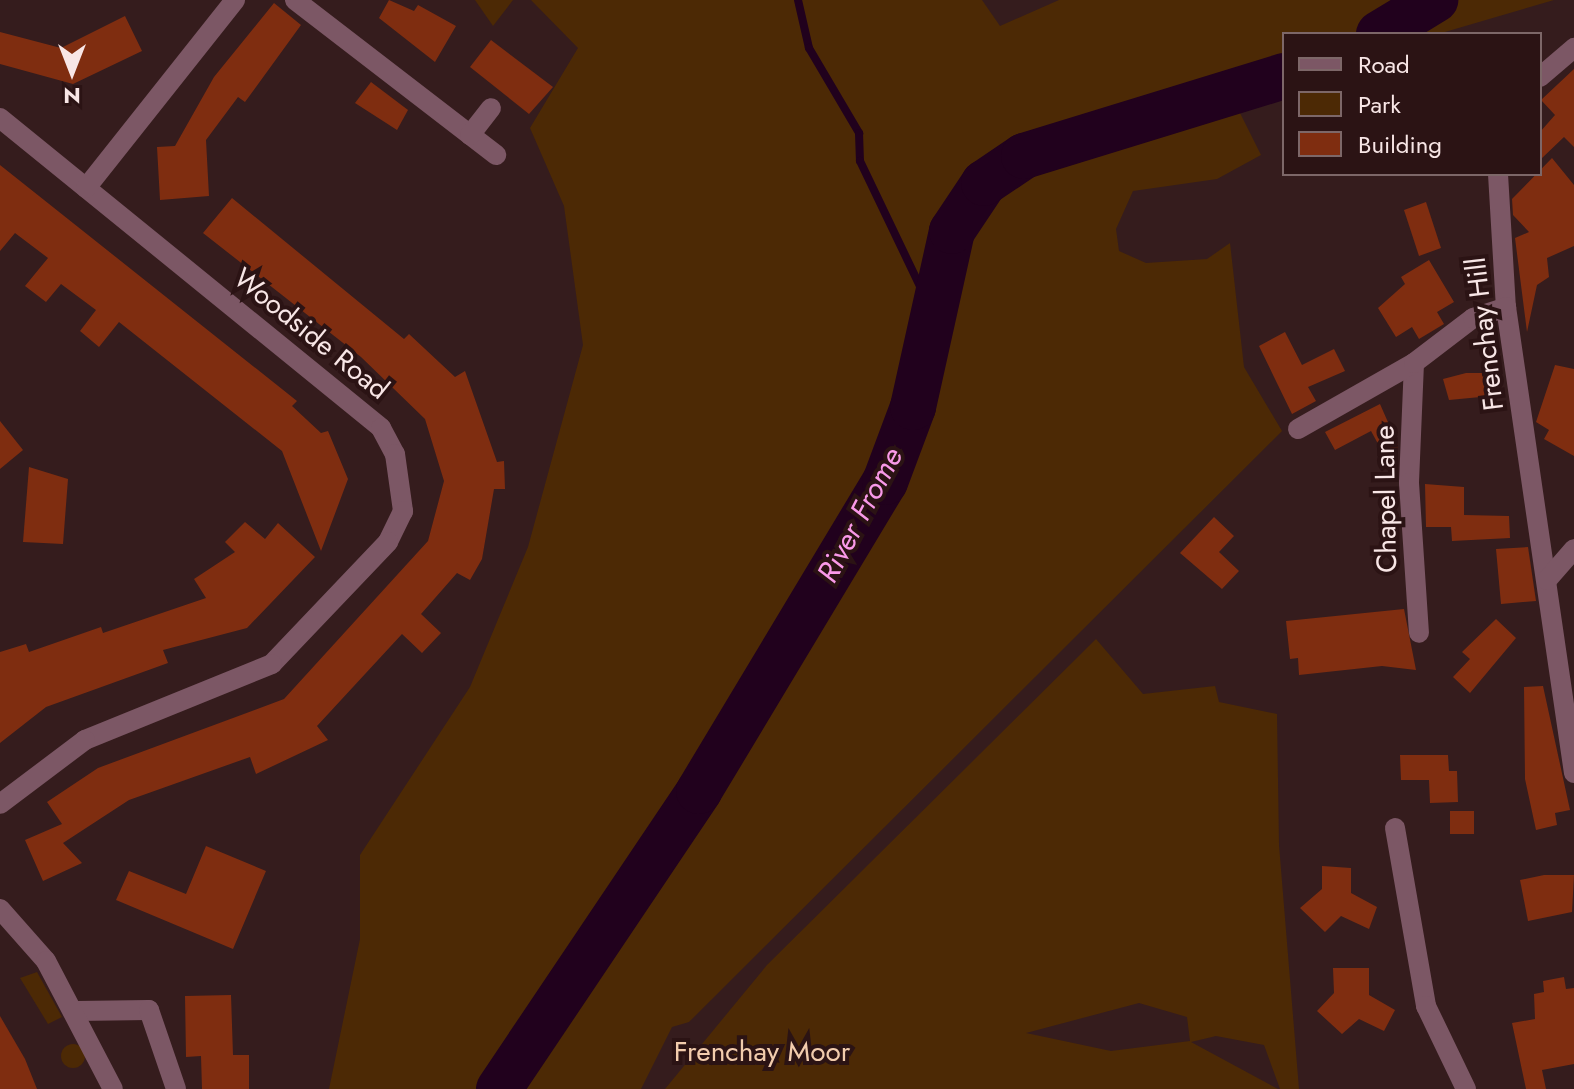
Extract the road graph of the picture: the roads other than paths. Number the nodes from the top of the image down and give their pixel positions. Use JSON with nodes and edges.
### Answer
{"nodes":[{"id":1,"x":235,"y":0,"type":"edge"},
{"id":2,"x":295,"y":0,"type":"edge"},
{"id":3,"x":1574,"y":48,"type":"edge"},
{"id":4,"x":1542,"y":75,"type":"edge"},
{"id":5,"x":491,"y":108,"type":"dead end"},
{"id":6,"x":0,"y":118,"type":"edge"},
{"id":7,"x":470,"y":135,"type":"junction"},
{"id":8,"x":496,"y":155,"type":"dead end"},
{"id":9,"x":1498,"y":176,"type":"edge"},
{"id":10,"x":86,"y":188,"type":"junction"},
{"id":11,"x":1506,"y":307,"type":"junction"},
{"id":12,"x":1414,"y":363,"type":"junction"},
{"id":13,"x":1298,"y":429,"type":"dead end"},
{"id":14,"x":1574,"y":549,"type":"edge"},
{"id":15,"x":1547,"y":580,"type":"junction"},
{"id":16,"x":1419,"y":633,"type":"dead end"},
{"id":17,"x":1567,"y":692,"type":"edge"},
{"id":18,"x":1574,"y":773,"type":"edge"},
{"id":19,"x":0,"y":804,"type":"edge"},
{"id":20,"x":1395,"y":828,"type":"dead end"},
{"id":21,"x":0,"y":909,"type":"edge"},
{"id":22,"x":76,"y":1011,"type":"junction"},
{"id":23,"x":113,"y":1089,"type":"edge"},
{"id":24,"x":176,"y":1089,"type":"edge"},
{"id":25,"x":1466,"y":1089,"type":"edge"}],
"edges":[{"from":1,"to":10,"type":"street"},
{"from":2,"to":7,"type":"street"},
{"from":3,"to":4,"type":"street"},
{"from":5,"to":7,"type":"street"},
{"from":6,"to":10,"type":"street","name":"Woodside Road"},
{"from":7,"to":8,"type":"street"},
{"from":9,"to":11,"type":"street","name":"Frenchay Hill"},
{"from":10,"to":19,"type":"street","name":"Woodside Road"},
{"from":11,"to":12,"type":"street","name":"Chapel Lane"},
{"from":11,"to":15,"type":"street","name":"Frenchay Hill"},
{"from":12,"to":13,"type":"street","name":"Chapel Lane"},
{"from":12,"to":16,"type":"street","name":"Chapel Lane"},
{"from":14,"to":15,"type":"street"},
{"from":15,"to":17,"type":"street","name":"Frenchay Hill"},
{"from":17,"to":18,"type":"street","name":"Frenchay Hill"},
{"from":20,"to":25,"type":"street"},
{"from":21,"to":22,"type":"street"},
{"from":22,"to":23,"type":"street"},
{"from":22,"to":24,"type":"street"}]}
